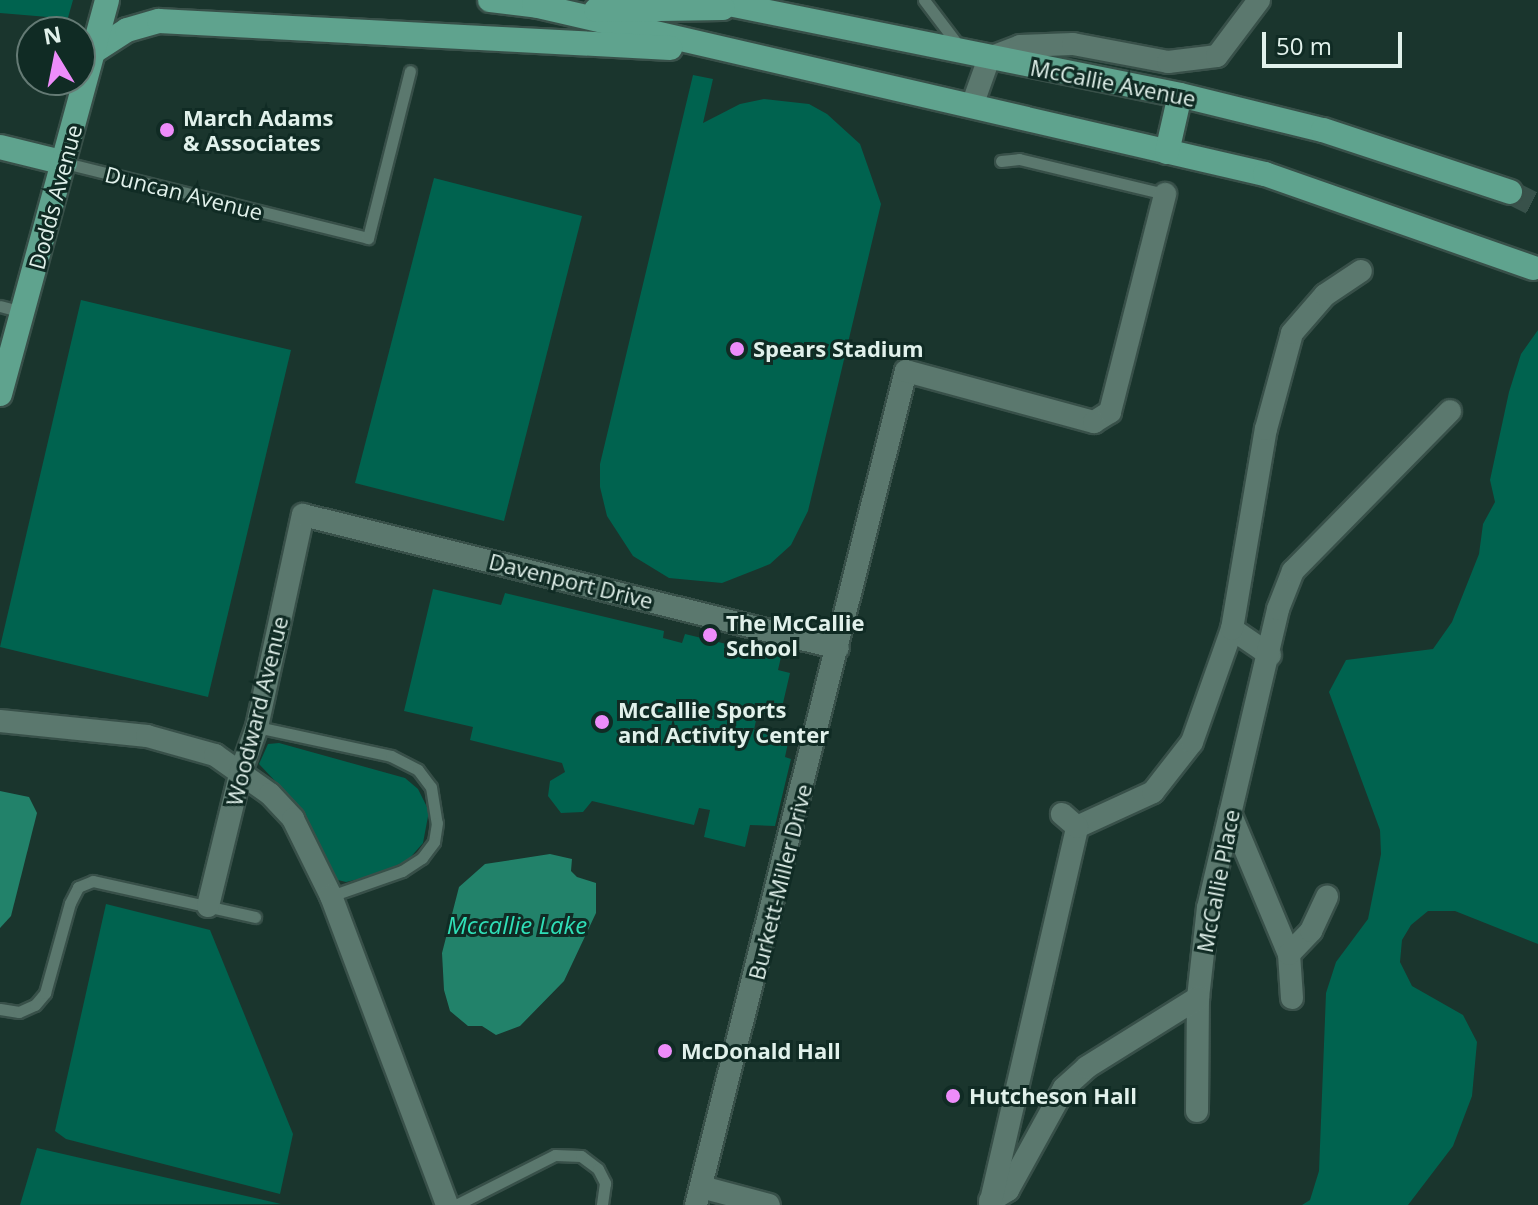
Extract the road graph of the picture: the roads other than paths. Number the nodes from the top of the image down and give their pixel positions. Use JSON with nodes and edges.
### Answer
{"nodes":[{"id":1,"x":107,"y":0,"type":"edge"},
{"id":2,"x":490,"y":0,"type":"edge"},
{"id":3,"x":709,"y":0,"type":"edge"},
{"id":4,"x":924,"y":0,"type":"edge"},
{"id":5,"x":1259,"y":0,"type":"edge"},
{"id":6,"x":534,"y":5,"type":"junction"},
{"id":7,"x":748,"y":5,"type":"edge"},
{"id":8,"x":96,"y":41,"type":"edge"},
{"id":9,"x":96,"y":50,"type":"edge"},
{"id":10,"x":963,"y":53,"type":"junction"},
{"id":11,"x":989,"y":58,"type":"junction"},
{"id":12,"x":809,"y":66,"type":"junction"},
{"id":13,"x":410,"y":71,"type":"dead end"},
{"id":14,"x":1180,"y":95,"type":"junction"},
{"id":15,"x":82,"y":96,"type":"edge"},
{"id":16,"x":973,"y":103,"type":"junction"},
{"id":17,"x":0,"y":147,"type":"edge"},
{"id":18,"x":1167,"y":152,"type":"junction"},
{"id":19,"x":1001,"y":161,"type":"dead end"},
{"id":20,"x":65,"y":163,"type":"junction"},
{"id":21,"x":1510,"y":192,"type":"tunnel mouth"},
{"id":22,"x":1165,"y":194,"type":"joint"},
{"id":23,"x":1533,"y":268,"type":"dead end"},
{"id":24,"x":1361,"y":271,"type":"dead end"},
{"id":25,"x":11,"y":309,"type":"edge"},
{"id":26,"x":0,"y":394,"type":"edge"},
{"id":27,"x":1450,"y":411,"type":"dead end"},
{"id":28,"x":303,"y":515,"type":"joint"},
{"id":29,"x":1232,"y":629,"type":"junction"},
{"id":30,"x":838,"y":648,"type":"junction"},
{"id":31,"x":1270,"y":655,"type":"junction"},
{"id":32,"x":0,"y":721,"type":"edge"},
{"id":33,"x":257,"y":727,"type":"junction"},
{"id":34,"x":241,"y":771,"type":"junction"},
{"id":35,"x":1230,"y":813,"type":"junction"},
{"id":36,"x":331,"y":896,"type":"junction"},
{"id":37,"x":1327,"y":897,"type":"dead end"},
{"id":38,"x":208,"y":906,"type":"junction"},
{"id":39,"x":255,"y":917,"type":"dead end"},
{"id":40,"x":1289,"y":954,"type":"junction"},
{"id":41,"x":1198,"y":998,"type":"junction"},
{"id":42,"x":1292,"y":998,"type":"dead end"},
{"id":43,"x":0,"y":1009,"type":"edge"},
{"id":44,"x":1197,"y":1111,"type":"dead end"},
{"id":45,"x":700,"y":1196,"type":"edge"},
{"id":46,"x":990,"y":1203,"type":"edge"},
{"id":47,"x":447,"y":1205,"type":"edge"},
{"id":48,"x":456,"y":1205,"type":"edge"},
{"id":49,"x":602,"y":1205,"type":"edge"},
{"id":50,"x":769,"y":1205,"type":"edge"}],
"edges":[{"from":1,"to":8,"type":"main road","name":"Dodds Avenue"},
{"from":2,"to":6,"type":"main road"},
{"from":3,"to":7,"type":"main road","name":"McCallie Avenue"},
{"from":4,"to":10,"type":"lane"},
{"from":5,"to":11,"type":"street"},
{"from":6,"to":7,"type":"main road"},
{"from":6,"to":12,"type":"main road"},
{"from":7,"to":10,"type":"main road","name":"McCallie Avenue"},
{"from":9,"to":12,"type":"main road"},
{"from":10,"to":11,"type":"main road","name":"McCallie Avenue"},
{"from":11,"to":14,"type":"main road","name":"McCallie Avenue"},
{"from":11,"to":16,"type":"street"},
{"from":12,"to":16,"type":"main road"},
{"from":13,"to":20,"type":"lane","name":"Duncan Avenue"},
{"from":14,"to":18,"type":"main road"},
{"from":14,"to":21,"type":"main road","name":"McCallie Avenue"},
{"from":15,"to":20,"type":"main road","name":"Dodds Avenue"},
{"from":16,"to":18,"type":"main road"},
{"from":17,"to":20,"type":"main road","name":"Duncan Avenue"},
{"from":18,"to":23,"type":"main road"},
{"from":19,"to":22,"type":"lane"},
{"from":20,"to":25,"type":"main road","name":"Dodds Avenue"},
{"from":22,"to":30,"type":"street","name":"Burkett-Miller Drive"},
{"from":24,"to":29,"type":"street"},
{"from":25,"to":26,"type":"main road","name":"Dodds Avenue"},
{"from":27,"to":31,"type":"street","name":"McCallie Place"},
{"from":28,"to":30,"type":"street","name":"Davenport Drive"},
{"from":28,"to":33,"type":"street","name":"Woodward Avenue"},
{"from":29,"to":31,"type":"street"},
{"from":29,"to":46,"type":"street"},
{"from":30,"to":45,"type":"street","name":"Burkett-Miller Drive"},
{"from":31,"to":35,"type":"street","name":"McCallie Place"},
{"from":32,"to":34,"type":"street"},
{"from":33,"to":34,"type":"street","name":"Woodward Avenue"},
{"from":33,"to":36,"type":"lane"},
{"from":34,"to":36,"type":"street"},
{"from":34,"to":38,"type":"street","name":"Woodward Avenue"},
{"from":35,"to":40,"type":"street"},
{"from":35,"to":41,"type":"street","name":"McCallie Place"},
{"from":36,"to":47,"type":"street"},
{"from":37,"to":40,"type":"street"},
{"from":38,"to":39,"type":"lane"},
{"from":38,"to":43,"type":"lane"},
{"from":40,"to":42,"type":"street"},
{"from":41,"to":44,"type":"street","name":"McCallie Place"},
{"from":41,"to":46,"type":"street"},
{"from":45,"to":50,"type":"street"},
{"from":48,"to":49,"type":"lane"}]}
